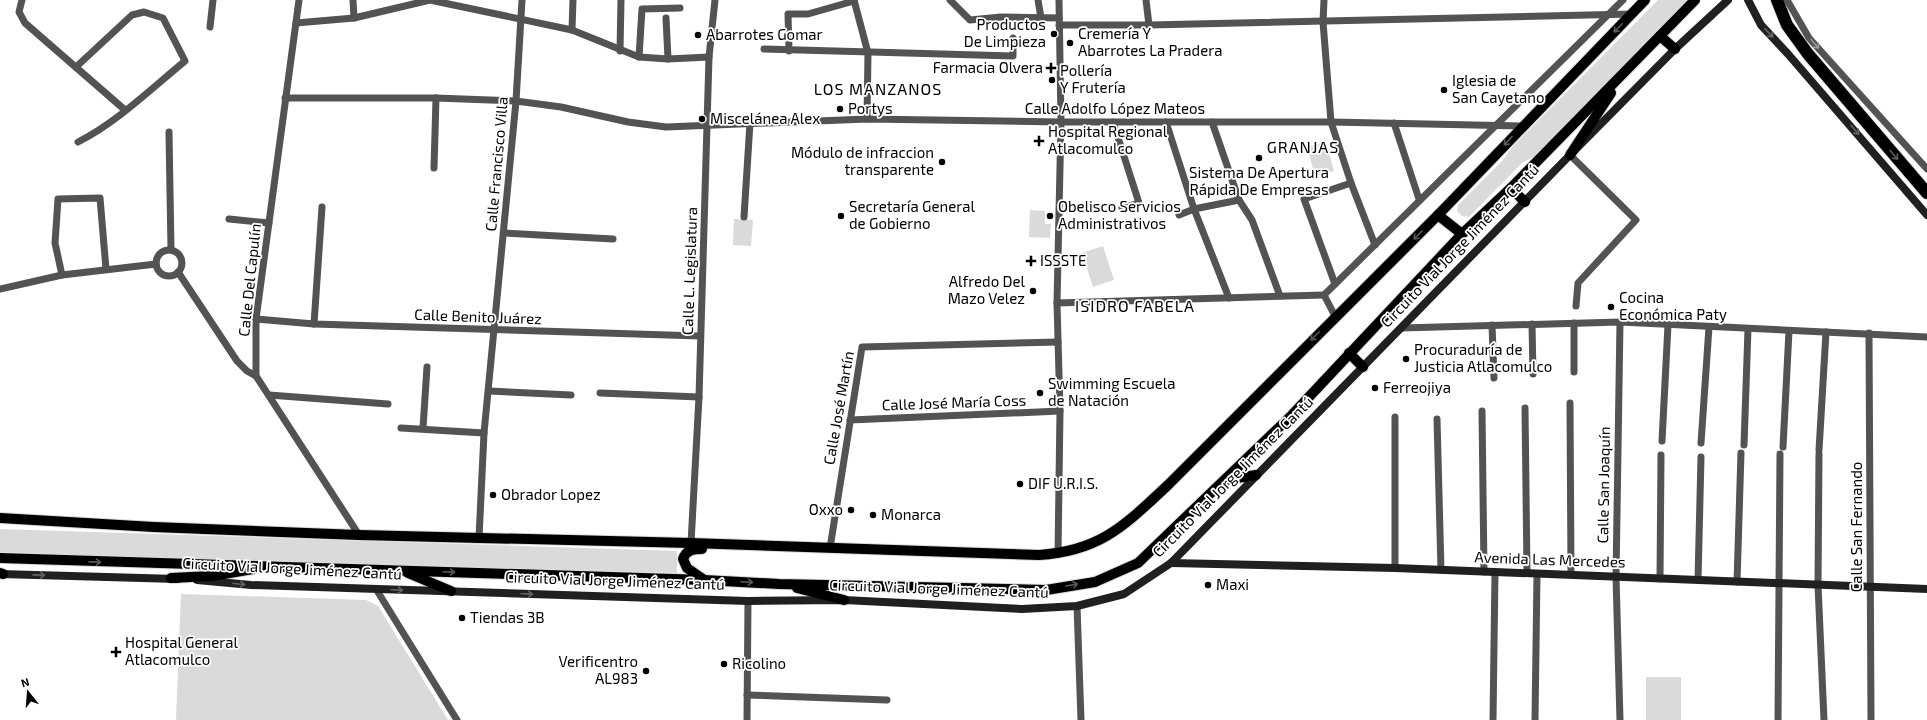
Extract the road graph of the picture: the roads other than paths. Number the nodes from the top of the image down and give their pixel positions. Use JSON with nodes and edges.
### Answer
{"nodes":[{"id":1,"x":22,"y":0,"type":"edge"},
{"id":2,"x":213,"y":0,"type":"edge"},
{"id":3,"x":299,"y":0,"type":"edge"},
{"id":4,"x":353,"y":0,"type":"edge"},
{"id":5,"x":522,"y":0,"type":"edge"},
{"id":6,"x":572,"y":0,"type":"edge"},
{"id":7,"x":621,"y":0,"type":"edge"},
{"id":8,"x":715,"y":0,"type":"edge"},
{"id":9,"x":854,"y":0,"type":"edge"},
{"id":10,"x":950,"y":0,"type":"edge"},
{"id":11,"x":1038,"y":0,"type":"edge"},
{"id":12,"x":1060,"y":0,"type":"edge"},
{"id":13,"x":1146,"y":0,"type":"edge"},
{"id":14,"x":1324,"y":0,"type":"edge"},
{"id":15,"x":1623,"y":0,"type":"edge"},
{"id":16,"x":1645,"y":0,"type":"edge"},
{"id":17,"x":1695,"y":0,"type":"edge"},
{"id":18,"x":1728,"y":0,"type":"edge"},
{"id":19,"x":1748,"y":0,"type":"edge"},
{"id":20,"x":1777,"y":0,"type":"edge"},
{"id":21,"x":1787,"y":0,"type":"edge"},
{"id":22,"x":680,"y":8,"type":"dead end"},
{"id":23,"x":1610,"y":13,"type":"junction"},
{"id":24,"x":1631,"y":14,"type":"junction"},
{"id":25,"x":354,"y":18,"type":"junction"},
{"id":26,"x":666,"y":18,"type":"dead end"},
{"id":27,"x":1040,"y":18,"type":"junction"},
{"id":28,"x":520,"y":20,"type":"junction"},
{"id":29,"x":296,"y":22,"type":"junction"},
{"id":30,"x":1059,"y":22,"type":"junction"},
{"id":31,"x":1323,"y":22,"type":"junction"},
{"id":32,"x":1149,"y":25,"type":"junction"},
{"id":33,"x":210,"y":27,"type":"dead end"},
{"id":34,"x":572,"y":30,"type":"junction"},
{"id":35,"x":1660,"y":36,"type":"junction"},
{"id":36,"x":1013,"y":38,"type":"dead end"},
{"id":37,"x":764,"y":49,"type":"dead end"},
{"id":38,"x":1675,"y":49,"type":"junction"},
{"id":39,"x":620,"y":51,"type":"junction"},
{"id":40,"x":789,"y":51,"type":"junction"},
{"id":41,"x":868,"y":53,"type":"junction"},
{"id":42,"x":639,"y":57,"type":"junction"},
{"id":43,"x":709,"y":57,"type":"junction"},
{"id":44,"x":668,"y":59,"type":"junction"},
{"id":45,"x":76,"y":67,"type":"junction"},
{"id":46,"x":1623,"y":74,"type":"junction"},
{"id":47,"x":285,"y":98,"type":"junction"},
{"id":48,"x":436,"y":98,"type":"junction"},
{"id":49,"x":516,"y":102,"type":"junction"},
{"id":50,"x":125,"y":110,"type":"junction"},
{"id":51,"x":867,"y":119,"type":"junction"},
{"id":52,"x":1061,"y":122,"type":"junction"},
{"id":53,"x":1113,"y":122,"type":"junction"},
{"id":54,"x":1166,"y":122,"type":"junction"},
{"id":55,"x":1212,"y":122,"type":"junction"},
{"id":56,"x":1331,"y":122,"type":"junction"},
{"id":57,"x":750,"y":123,"type":"junction"},
{"id":58,"x":1394,"y":123,"type":"junction"},
{"id":59,"x":708,"y":125,"type":"junction"},
{"id":60,"x":1497,"y":125,"type":"junction"},
{"id":61,"x":1522,"y":126,"type":"junction"},
{"id":62,"x":169,"y":132,"type":"dead end"},
{"id":63,"x":78,"y":142,"type":"dead end"},
{"id":64,"x":1570,"y":155,"type":"junction"},
{"id":65,"x":434,"y":168,"type":"dead end"},
{"id":66,"x":1927,"y":169,"type":"edge"},
{"id":67,"x":1351,"y":183,"type":"junction"},
{"id":68,"x":1511,"y":188,"type":"junction"},
{"id":69,"x":1927,"y":193,"type":"edge"},
{"id":70,"x":1239,"y":200,"type":"junction"},
{"id":71,"x":1419,"y":200,"type":"junction"},
{"id":72,"x":1525,"y":202,"type":"junction"},
{"id":73,"x":322,"y":207,"type":"dead end"},
{"id":74,"x":1122,"y":208,"type":"dead end"},
{"id":75,"x":1194,"y":208,"type":"junction"},
{"id":76,"x":1179,"y":215,"type":"dead end"},
{"id":77,"x":1438,"y":215,"type":"junction"},
{"id":78,"x":1927,"y":215,"type":"edge"},
{"id":79,"x":744,"y":217,"type":"dead end"},
{"id":80,"x":229,"y":219,"type":"dead end"},
{"id":81,"x":269,"y":224,"type":"junction"},
{"id":82,"x":504,"y":232,"type":"junction"},
{"id":83,"x":1462,"y":234,"type":"junction"},
{"id":84,"x":613,"y":239,"type":"dead end"},
{"id":85,"x":1375,"y":245,"type":"junction"},
{"id":86,"x":171,"y":250,"type":"junction"},
{"id":87,"x":156,"y":264,"type":"junction"},
{"id":88,"x":106,"y":270,"type":"junction"},
{"id":89,"x":178,"y":272,"type":"junction"},
{"id":90,"x":62,"y":275,"type":"junction"},
{"id":91,"x":1335,"y":284,"type":"junction"},
{"id":92,"x":0,"y":289,"type":"edge"},
{"id":93,"x":1324,"y":295,"type":"junction"},
{"id":94,"x":1280,"y":296,"type":"junction"},
{"id":95,"x":1229,"y":298,"type":"junction"},
{"id":96,"x":1057,"y":303,"type":"junction"},
{"id":97,"x":1576,"y":306,"type":"dead end"},
{"id":98,"x":1335,"y":316,"type":"junction"},
{"id":99,"x":256,"y":319,"type":"junction"},
{"id":100,"x":1620,"y":322,"type":"junction"},
{"id":101,"x":1574,"y":323,"type":"junction"},
{"id":102,"x":314,"y":324,"type":"junction"},
{"id":103,"x":1532,"y":324,"type":"junction"},
{"id":104,"x":1492,"y":325,"type":"junction"},
{"id":105,"x":1668,"y":325,"type":"junction"},
{"id":106,"x":1709,"y":327,"type":"junction"},
{"id":107,"x":1402,"y":328,"type":"junction"},
{"id":108,"x":1748,"y":329,"type":"junction"},
{"id":109,"x":494,"y":331,"type":"junction"},
{"id":110,"x":1789,"y":331,"type":"junction"},
{"id":111,"x":1826,"y":332,"type":"junction"},
{"id":112,"x":1869,"y":333,"type":"junction"},
{"id":113,"x":700,"y":336,"type":"junction"},
{"id":114,"x":1927,"y":337,"type":"edge"},
{"id":115,"x":1058,"y":342,"type":"junction"},
{"id":116,"x":1349,"y":352,"type":"junction"},
{"id":117,"x":427,"y":367,"type":"dead end"},
{"id":118,"x":1363,"y":367,"type":"junction"},
{"id":119,"x":1574,"y":372,"type":"dead end"},
{"id":120,"x":1533,"y":374,"type":"dead end"},
{"id":121,"x":256,"y":376,"type":"junction"},
{"id":122,"x":1494,"y":378,"type":"dead end"},
{"id":123,"x":489,"y":391,"type":"junction"},
{"id":124,"x":600,"y":393,"type":"dead end"},
{"id":125,"x":270,"y":394,"type":"junction"},
{"id":126,"x":571,"y":395,"type":"dead end"},
{"id":127,"x":699,"y":397,"type":"junction"},
{"id":128,"x":1570,"y":403,"type":"dead end"},
{"id":129,"x":388,"y":404,"type":"dead end"},
{"id":130,"x":1525,"y":408,"type":"dead end"},
{"id":131,"x":1060,"y":411,"type":"junction"},
{"id":132,"x":1482,"y":411,"type":"dead end"},
{"id":133,"x":1394,"y":417,"type":"dead end"},
{"id":134,"x":1437,"y":418,"type":"dead end"},
{"id":135,"x":850,"y":420,"type":"junction"},
{"id":136,"x":401,"y":428,"type":"dead end"},
{"id":137,"x":424,"y":428,"type":"junction"},
{"id":138,"x":484,"y":433,"type":"junction"},
{"id":139,"x":1662,"y":441,"type":"dead end"},
{"id":140,"x":1701,"y":443,"type":"dead end"},
{"id":141,"x":1744,"y":445,"type":"dead end"},
{"id":142,"x":1783,"y":447,"type":"dead end"},
{"id":143,"x":1741,"y":453,"type":"dead end"},
{"id":144,"x":1780,"y":454,"type":"dead end"},
{"id":145,"x":1661,"y":455,"type":"dead end"},
{"id":146,"x":1701,"y":457,"type":"dead end"},
{"id":147,"x":1256,"y":475,"type":"junction"},
{"id":148,"x":1225,"y":480,"type":"junction"},
{"id":149,"x":0,"y":518,"type":"edge"},
{"id":150,"x":359,"y":535,"type":"junction"},
{"id":151,"x":479,"y":538,"type":"junction"},
{"id":152,"x":691,"y":543,"type":"junction"},
{"id":153,"x":784,"y":547,"type":"junction"},
{"id":154,"x":830,"y":548,"type":"junction"},
{"id":155,"x":1058,"y":554,"type":"junction"},
{"id":156,"x":0,"y":558,"type":"edge"},
{"id":157,"x":1171,"y":563,"type":"junction"},
{"id":158,"x":272,"y":566,"type":"junction"},
{"id":159,"x":1396,"y":568,"type":"junction"},
{"id":160,"x":1441,"y":570,"type":"junction"},
{"id":161,"x":403,"y":571,"type":"junction"},
{"id":162,"x":1484,"y":572,"type":"junction"},
{"id":163,"x":1495,"y":572,"type":"junction"},
{"id":164,"x":1,"y":574,"type":"edge"},
{"id":165,"x":1527,"y":574,"type":"junction"},
{"id":166,"x":1537,"y":574,"type":"junction"},
{"id":167,"x":1571,"y":575,"type":"junction"},
{"id":168,"x":1616,"y":577,"type":"junction"},
{"id":169,"x":171,"y":578,"type":"junction"},
{"id":170,"x":1660,"y":579,"type":"junction"},
{"id":171,"x":704,"y":580,"type":"junction"},
{"id":172,"x":1698,"y":580,"type":"junction"},
{"id":173,"x":1737,"y":582,"type":"junction"},
{"id":174,"x":1778,"y":583,"type":"junction"},
{"id":175,"x":779,"y":584,"type":"junction"},
{"id":176,"x":1818,"y":585,"type":"junction"},
{"id":177,"x":1870,"y":587,"type":"junction"},
{"id":178,"x":376,"y":589,"type":"junction"},
{"id":179,"x":1927,"y":589,"type":"edge"},
{"id":180,"x":451,"y":591,"type":"junction"},
{"id":181,"x":844,"y":600,"type":"junction"},
{"id":182,"x":748,"y":601,"type":"junction"},
{"id":183,"x":1077,"y":606,"type":"junction"},
{"id":184,"x":747,"y":695,"type":"junction"},
{"id":185,"x":887,"y":700,"type":"dead end"},
{"id":186,"x":457,"y":720,"type":"edge"},
{"id":187,"x":747,"y":720,"type":"edge"},
{"id":188,"x":1081,"y":720,"type":"edge"},
{"id":189,"x":1493,"y":720,"type":"edge"},
{"id":190,"x":1535,"y":720,"type":"edge"},
{"id":191,"x":1620,"y":720,"type":"edge"},
{"id":192,"x":1778,"y":720,"type":"edge"},
{"id":193,"x":1824,"y":720,"type":"edge"},
{"id":194,"x":1871,"y":720,"type":"edge"}],
"edges":[{"from":1,"to":45,"type":"street"},
{"from":2,"to":33,"type":"street"},
{"from":3,"to":29,"type":"street","name":"Calle Del Capulín"},
{"from":4,"to":25,"type":"street"},
{"from":5,"to":28,"type":"street","name":"Calle Francisco Villa"},
{"from":6,"to":34,"type":"street"},
{"from":7,"to":39,"type":"street"},
{"from":8,"to":43,"type":"street","name":"Calle L. Legislatura"},
{"from":9,"to":40,"type":"street"},
{"from":9,"to":41,"type":"street"},
{"from":10,"to":27,"type":"street"},
{"from":11,"to":27,"type":"street"},
{"from":12,"to":30,"type":"street"},
{"from":13,"to":32,"type":"street"},
{"from":14,"to":31,"type":"street"},
{"from":15,"to":23,"type":"street"},
{"from":16,"to":24,"type":"main road"},
{"from":17,"to":35,"type":"main road","name":"Circuito Vial Jorge Jiménez Cantú"},
{"from":18,"to":38,"type":"street","name":"Circuito Vial Jorge Jiménez Cantú"},
{"from":19,"to":78,"type":"street","one_way":true},
{"from":20,"to":69,"type":"highway","one_way":true},
{"from":21,"to":66,"type":"street","one_way":true},
{"from":22,"to":42,"type":"street"},
{"from":23,"to":24,"type":"street"},
{"from":23,"to":31,"type":"street"},
{"from":23,"to":60,"type":"street"},
{"from":24,"to":61,"type":"main road","one_way":true},
{"from":25,"to":28,"type":"street"},
{"from":25,"to":29,"type":"street"},
{"from":26,"to":44,"type":"street"},
{"from":27,"to":30,"type":"street"},
{"from":28,"to":34,"type":"street"},
{"from":28,"to":49,"type":"street","name":"Calle Francisco Villa"},
{"from":29,"to":47,"type":"street","name":"Calle Del Capulín"},
{"from":30,"to":32,"type":"street"},
{"from":30,"to":52,"type":"street"},
{"from":31,"to":32,"type":"street"},
{"from":31,"to":56,"type":"street"},
{"from":34,"to":39,"type":"street"},
{"from":35,"to":38,"type":"main road"},
{"from":35,"to":46,"type":"main road","name":"Circuito Vial Jorge Jiménez Cantú"},
{"from":36,"to":41,"type":"street"},
{"from":37,"to":40,"type":"street"},
{"from":38,"to":64,"type":"street","name":"Circuito Vial Jorge Jiménez Cantú"},
{"from":39,"to":42,"type":"street"},
{"from":40,"to":41,"type":"street"},
{"from":41,"to":51,"type":"street"},
{"from":42,"to":44,"type":"street"},
{"from":43,"to":44,"type":"street"},
{"from":43,"to":59,"type":"street","name":"Calle L. Legislatura"},
{"from":45,"to":50,"type":"street"},
{"from":45,"to":50,"type":"street"},
{"from":46,"to":64,"type":"main road"},
{"from":46,"to":68,"type":"main road","name":"Circuito Vial Jorge Jiménez Cantú"},
{"from":47,"to":48,"type":"street","name":"Calle Adolfo López Mateos"},
{"from":47,"to":81,"type":"street","name":"Calle Del Capulín"},
{"from":48,"to":49,"type":"street","name":"Calle Adolfo López Mateos"},
{"from":48,"to":65,"type":"street"},
{"from":49,"to":59,"type":"street","name":"Calle Adolfo López Mateos"},
{"from":49,"to":82,"type":"street","name":"Calle Francisco Villa"},
{"from":50,"to":63,"type":"street"},
{"from":51,"to":52,"type":"street","name":"Calle Adolfo López Mateos"},
{"from":51,"to":57,"type":"street","name":"Calle Adolfo López Mateos"},
{"from":52,"to":53,"type":"street","name":"Calle Adolfo López Mateos"},
{"from":52,"to":96,"type":"street"},
{"from":53,"to":54,"type":"street","name":"Calle Adolfo López Mateos"},
{"from":53,"to":74,"type":"street"},
{"from":54,"to":55,"type":"street","name":"Calle Adolfo López Mateos"},
{"from":54,"to":75,"type":"street"},
{"from":55,"to":56,"type":"street","name":"Calle Adolfo López Mateos"},
{"from":55,"to":70,"type":"street"},
{"from":56,"to":58,"type":"street","name":"Calle Adolfo López Mateos"},
{"from":56,"to":67,"type":"street"},
{"from":57,"to":59,"type":"street","name":"Calle Adolfo López Mateos"},
{"from":57,"to":79,"type":"street"},
{"from":58,"to":60,"type":"street","name":"Calle Adolfo López Mateos"},
{"from":58,"to":71,"type":"street"},
{"from":59,"to":113,"type":"street","name":"Calle L. Legislatura"},
{"from":60,"to":61,"type":"street","name":"Calle Adolfo López Mateos"},
{"from":60,"to":71,"type":"street"},
{"from":61,"to":77,"type":"main road","one_way":true},
{"from":62,"to":86,"type":"street"},
{"from":64,"to":72,"type":"street","name":"Circuito Vial Jorge Jiménez Cantú"},
{"from":64,"to":97,"type":"street"},
{"from":67,"to":85,"type":"street"},
{"from":67,"to":91,"type":"street"},
{"from":68,"to":72,"type":"main road"},
{"from":68,"to":83,"type":"main road","name":"Circuito Vial Jorge Jiménez Cantú"},
{"from":70,"to":75,"type":"street"},
{"from":70,"to":94,"type":"street"},
{"from":71,"to":85,"type":"street"},
{"from":72,"to":107,"type":"street","name":"Circuito Vial Jorge Jiménez Cantú"},
{"from":73,"to":102,"type":"street"},
{"from":75,"to":76,"type":"street"},
{"from":75,"to":95,"type":"street"},
{"from":77,"to":83,"type":"main road"},
{"from":77,"to":98,"type":"main road","one_way":true},
{"from":80,"to":81,"type":"street"},
{"from":81,"to":99,"type":"street","name":"Calle Del Capulín"},
{"from":82,"to":84,"type":"street"},
{"from":82,"to":109,"type":"street","name":"Calle Francisco Villa"},
{"from":83,"to":116,"type":"main road","name":"Circuito Vial Jorge Jiménez Cantú"},
{"from":85,"to":91,"type":"street"},
{"from":86,"to":87,"type":"street"},
{"from":86,"to":89,"type":"street"},
{"from":87,"to":88,"type":"street"},
{"from":87,"to":89,"type":"street"},
{"from":88,"to":90,"type":"street"},
{"from":88,"to":90,"type":"street"},
{"from":89,"to":121,"type":"street"},
{"from":90,"to":92,"type":"street"},
{"from":91,"to":93,"type":"street"},
{"from":93,"to":94,"type":"street"},
{"from":93,"to":98,"type":"street"},
{"from":94,"to":95,"type":"street"},
{"from":95,"to":96,"type":"street"},
{"from":96,"to":115,"type":"street"},
{"from":98,"to":155,"type":"main road","one_way":true},
{"from":99,"to":102,"type":"street","name":"Calle Benito Juárez"},
{"from":99,"to":121,"type":"street","name":"Calle Del Capulín"},
{"from":100,"to":101,"type":"street"},
{"from":100,"to":105,"type":"street"},
{"from":100,"to":168,"type":"street","name":"Calle San Joaquín"},
{"from":101,"to":103,"type":"street"},
{"from":101,"to":119,"type":"street"},
{"from":102,"to":109,"type":"street","name":"Calle Benito Juárez"},
{"from":103,"to":104,"type":"street"},
{"from":103,"to":120,"type":"street"},
{"from":104,"to":107,"type":"street"},
{"from":104,"to":122,"type":"street"},
{"from":105,"to":106,"type":"street"},
{"from":105,"to":139,"type":"street"},
{"from":106,"to":108,"type":"street"},
{"from":106,"to":140,"type":"street"},
{"from":107,"to":118,"type":"street","name":"Circuito Vial Jorge Jiménez Cantú"},
{"from":108,"to":110,"type":"street"},
{"from":108,"to":141,"type":"street"},
{"from":109,"to":113,"type":"street","name":"Calle Benito Juárez"},
{"from":109,"to":123,"type":"street","name":"Calle Francisco Villa"},
{"from":110,"to":111,"type":"street"},
{"from":110,"to":142,"type":"street"},
{"from":111,"to":112,"type":"street"},
{"from":111,"to":176,"type":"street"},
{"from":112,"to":114,"type":"street"},
{"from":112,"to":177,"type":"street","name":"Calle San Fernando"},
{"from":113,"to":127,"type":"street","name":"Calle L. Legislatura"},
{"from":115,"to":131,"type":"street"},
{"from":115,"to":135,"type":"street","name":"Calle José Martín"},
{"from":116,"to":118,"type":"main road"},
{"from":116,"to":148,"type":"main road","name":"Circuito Vial Jorge Jiménez Cantú"},
{"from":117,"to":137,"type":"street"},
{"from":118,"to":147,"type":"street","name":"Circuito Vial Jorge Jiménez Cantú"},
{"from":121,"to":125,"type":"street"},
{"from":123,"to":126,"type":"street"},
{"from":123,"to":138,"type":"street","name":"Calle Francisco Villa"},
{"from":124,"to":127,"type":"street"},
{"from":125,"to":129,"type":"street"},
{"from":125,"to":150,"type":"street"},
{"from":127,"to":152,"type":"street","name":"Calle L. Legislatura"},
{"from":128,"to":167,"type":"street"},
{"from":130,"to":165,"type":"street"},
{"from":131,"to":135,"type":"street","name":"Calle José María Coss"},
{"from":131,"to":155,"type":"street"},
{"from":132,"to":162,"type":"street"},
{"from":133,"to":159,"type":"street"},
{"from":134,"to":160,"type":"street"},
{"from":135,"to":154,"type":"street","name":"Calle José Martín"},
{"from":136,"to":137,"type":"street"},
{"from":137,"to":138,"type":"street"},
{"from":138,"to":151,"type":"street","name":"Calle Francisco Villa"},
{"from":143,"to":173,"type":"street"},
{"from":144,"to":174,"type":"street"},
{"from":145,"to":170,"type":"street"},
{"from":146,"to":172,"type":"street"},
{"from":147,"to":148,"type":"main road"},
{"from":147,"to":157,"type":"street","name":"Circuito Vial Jorge Jiménez Cantú"},
{"from":175,"to":148,"type":"main road","name":"Circuito Vial Jorge Jiménez Cantú","one_way":true},
{"from":149,"to":150,"type":"main road"},
{"from":150,"to":151,"type":"main road"},
{"from":151,"to":152,"type":"main road"},
{"from":152,"to":153,"type":"main road"},
{"from":153,"to":154,"type":"main road"},
{"from":153,"to":171,"type":"main road"},
{"from":154,"to":155,"type":"main road"},
{"from":156,"to":158,"type":"main road","name":"Circuito Vial Jorge Jiménez Cantú","one_way":true},
{"from":157,"to":159,"type":"street","name":"Avenida Las Mercedes"},
{"from":157,"to":183,"type":"street","name":"Circuito Vial Jorge Jiménez Cantú"},
{"from":158,"to":161,"type":"main road","name":"Circuito Vial Jorge Jiménez Cantú"},
{"from":158,"to":169,"type":"main road"},
{"from":159,"to":160,"type":"street","name":"Avenida Las Mercedes"},
{"from":160,"to":162,"type":"street","name":"Avenida Las Mercedes"},
{"from":161,"to":171,"type":"main road","name":"Circuito Vial Jorge Jiménez Cantú","one_way":true},
{"from":161,"to":180,"type":"main road"},
{"from":162,"to":163,"type":"street","name":"Avenida Las Mercedes"},
{"from":163,"to":165,"type":"street","name":"Avenida Las Mercedes"},
{"from":163,"to":189,"type":"street"},
{"from":164,"to":169,"type":"street","name":"Circuito Vial Jorge Jiménez Cantú","one_way":true},
{"from":165,"to":166,"type":"street","name":"Avenida Las Mercedes"},
{"from":166,"to":167,"type":"street","name":"Avenida Las Mercedes"},
{"from":166,"to":190,"type":"street"},
{"from":167,"to":168,"type":"street","name":"Avenida Las Mercedes"},
{"from":168,"to":170,"type":"street","name":"Avenida Las Mercedes"},
{"from":168,"to":191,"type":"street","name":"Calle San Joaquín"},
{"from":169,"to":178,"type":"street","name":"Circuito Vial Jorge Jiménez Cantú","one_way":true},
{"from":170,"to":172,"type":"street","name":"Avenida Las Mercedes"},
{"from":171,"to":175,"type":"main road","name":"Circuito Vial Jorge Jiménez Cantú","one_way":true},
{"from":172,"to":173,"type":"street","name":"Avenida Las Mercedes"},
{"from":173,"to":174,"type":"street","name":"Avenida Las Mercedes"},
{"from":174,"to":176,"type":"street","name":"Avenida Las Mercedes"},
{"from":174,"to":192,"type":"street"},
{"from":175,"to":181,"type":"main road"},
{"from":176,"to":177,"type":"street","name":"Avenida Las Mercedes"},
{"from":176,"to":193,"type":"street"},
{"from":177,"to":179,"type":"street","name":"Avenida Las Mercedes"},
{"from":177,"to":194,"type":"street","name":"Calle San Fernando"},
{"from":178,"to":180,"type":"street","name":"Circuito Vial Jorge Jiménez Cantú","one_way":true},
{"from":178,"to":186,"type":"street"},
{"from":180,"to":182,"type":"street","name":"Circuito Vial Jorge Jiménez Cantú","one_way":true},
{"from":181,"to":182,"type":"street","name":"Circuito Vial Jorge Jiménez Cantú"},
{"from":181,"to":183,"type":"street","name":"Circuito Vial Jorge Jiménez Cantú"},
{"from":182,"to":184,"type":"street"},
{"from":183,"to":188,"type":"street"},
{"from":184,"to":185,"type":"street"},
{"from":184,"to":187,"type":"street"}]}
